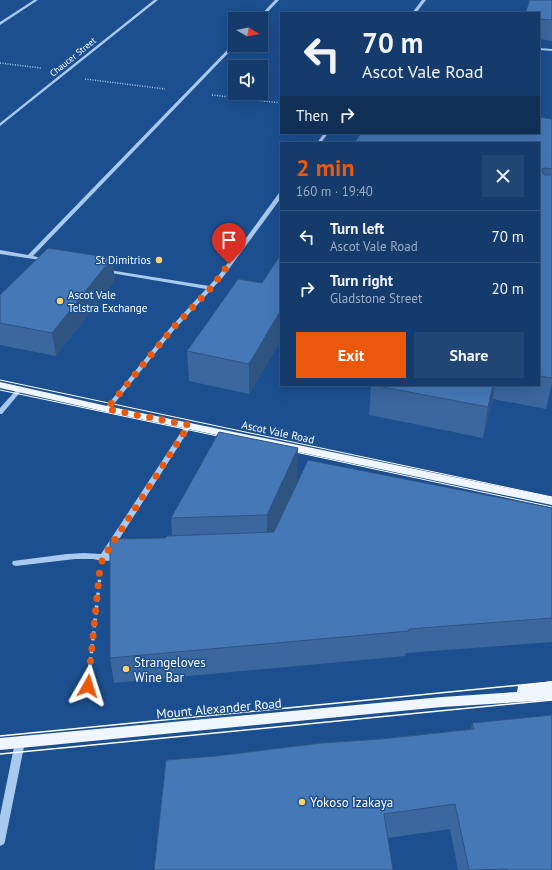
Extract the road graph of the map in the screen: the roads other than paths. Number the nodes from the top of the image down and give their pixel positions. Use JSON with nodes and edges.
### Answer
{"nodes":[{"id":1,"x":36,"y":0,"type":"edge"},
{"id":2,"x":156,"y":0,"type":"edge"},
{"id":3,"x":277,"y":0,"type":"edge"},
{"id":4,"x":424,"y":0,"type":"edge"},
{"id":5,"x":266,"y":12,"type":"edge"},
{"id":6,"x":415,"y":12,"type":"edge"},
{"id":7,"x":0,"y":24,"type":"edge"},
{"id":8,"x":540,"y":49,"type":"edge"},
{"id":9,"x":552,"y":50,"type":"edge"},
{"id":10,"x":228,"y":51,"type":"edge"},
{"id":11,"x":0,"y":126,"type":"edge"},
{"id":12,"x":325,"y":134,"type":"edge"},
{"id":13,"x":319,"y":142,"type":"edge"},
{"id":14,"x":280,"y":195,"type":"edge"},
{"id":15,"x":0,"y":252,"type":"edge"},
{"id":16,"x":29,"y":257,"type":"junction"},
{"id":17,"x":52,"y":261,"type":"edge"},
{"id":18,"x":97,"y":268,"type":"edge"},
{"id":19,"x":211,"y":288,"type":"junction"},
{"id":20,"x":0,"y":385,"type":"edge"},
{"id":21,"x":20,"y":389,"type":"junction"},
{"id":22,"x":107,"y":409,"type":"junction"},
{"id":23,"x":0,"y":412,"type":"edge"},
{"id":24,"x":189,"y":425,"type":"junction"},
{"id":25,"x":316,"y":452,"type":"junction"},
{"id":26,"x":311,"y":462,"type":"edge"},
{"id":27,"x":552,"y":501,"type":"edge"},
{"id":28,"x":103,"y":558,"type":"junction"},
{"id":29,"x":126,"y":558,"type":"edge"},
{"id":30,"x":16,"y":563,"type":"dead end"},
{"id":31,"x":552,"y":686,"type":"edge"},
{"id":32,"x":552,"y":694,"type":"edge"},
{"id":33,"x":442,"y":702,"type":"junction"},
{"id":34,"x":20,"y":742,"type":"junction"},
{"id":35,"x":0,"y":744,"type":"edge"},
{"id":36,"x":0,"y":841,"type":"edge"}],
"edges":[{"from":1,"to":7,"type":"street"},
{"from":2,"to":11,"type":"street","name":"Chaucer Street"},
{"from":3,"to":5,"type":"street"},
{"from":4,"to":6,"type":"street"},
{"from":8,"to":9,"type":"street"},
{"from":10,"to":16,"type":"street"},
{"from":12,"to":13,"type":"street"},
{"from":14,"to":19,"type":"street"},
{"from":15,"to":16,"type":"street"},
{"from":16,"to":17,"type":"street"},
{"from":18,"to":19,"type":"street"},
{"from":19,"to":22,"type":"street"},
{"from":20,"to":21,"type":"main road","name":"Ascot Vale Road"},
{"from":21,"to":22,"type":"main road","name":"Ascot Vale Road"},
{"from":21,"to":23,"type":"street"},
{"from":22,"to":24,"type":"main road","name":"Ascot Vale Road"},
{"from":24,"to":25,"type":"main road","name":"Ascot Vale Road"},
{"from":24,"to":28,"type":"street"},
{"from":25,"to":26,"type":"street"},
{"from":25,"to":27,"type":"main road","name":"Ascot Vale Road"},
{"from":28,"to":29,"type":"street"},
{"from":28,"to":30,"type":"street"},
{"from":31,"to":33,"type":"main road","name":"Mount Alexander Road"},
{"from":32,"to":33,"type":"main road","name":"Mount Alexander Road"},
{"from":33,"to":34,"type":"main road","name":"Mount Alexander Road"},
{"from":34,"to":35,"type":"main road","name":"Mount Alexander Road"},
{"from":34,"to":36,"type":"street"}]}
